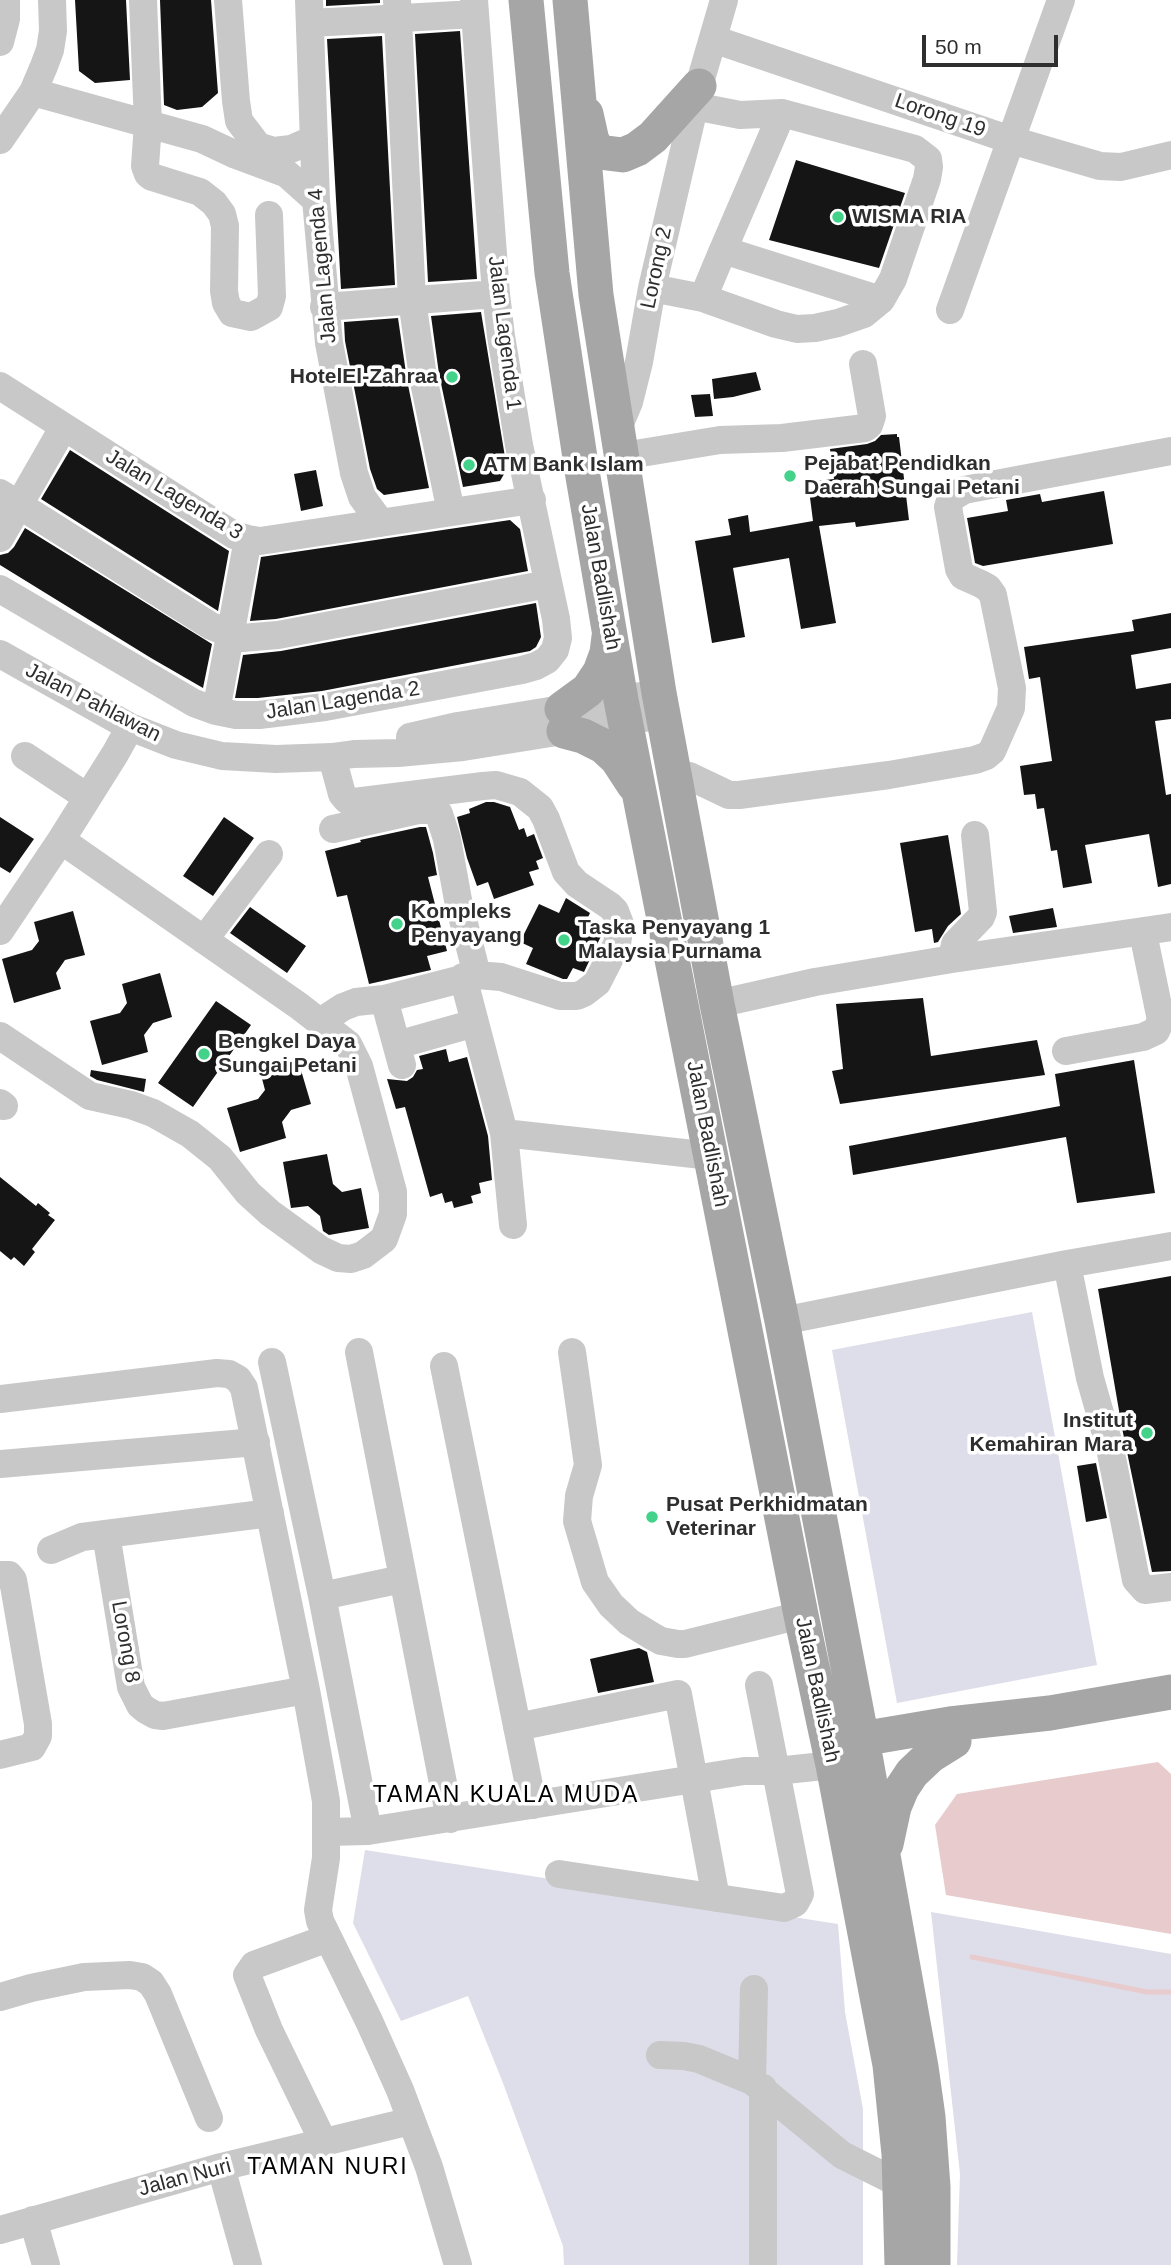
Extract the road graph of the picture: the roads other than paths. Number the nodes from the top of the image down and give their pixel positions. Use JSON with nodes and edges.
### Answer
{"nodes":[{"id":1,"x":6,"y":0,"type":"edge"},
{"id":2,"x":52,"y":0,"type":"edge"},
{"id":3,"x":143,"y":0,"type":"edge"},
{"id":4,"x":228,"y":0,"type":"edge"},
{"id":5,"x":526,"y":0,"type":"edge"},
{"id":6,"x":570,"y":0,"type":"edge"},
{"id":7,"x":723,"y":0,"type":"edge"},
{"id":8,"x":1061,"y":0,"type":"edge"},
{"id":9,"x":475,"y":7,"type":"edge"},
{"id":10,"x":398,"y":9,"type":"edge"},
{"id":11,"x":310,"y":11,"type":"edge"},
{"id":12,"x":713,"y":39,"type":"junction"},
{"id":13,"x":0,"y":42,"type":"edge"},
{"id":14,"x":573,"y":53,"type":"junction"},
{"id":15,"x":33,"y":92,"type":"junction"},
{"id":16,"x":696,"y":96,"type":"junction"},
{"id":17,"x":782,"y":113,"type":"junction"},
{"id":18,"x":239,"y":121,"type":"junction"},
{"id":19,"x":148,"y":124,"type":"junction"},
{"id":20,"x":202,"y":139,"type":"junction"},
{"id":21,"x":314,"y":139,"type":"junction"},
{"id":22,"x":0,"y":140,"type":"edge"},
{"id":23,"x":1011,"y":140,"type":"junction"},
{"id":24,"x":1171,"y":155,"type":"edge"},
{"id":25,"x":316,"y":200,"type":"junction"},
{"id":26,"x":269,"y":215,"type":"dead end"},
{"id":27,"x":723,"y":250,"type":"junction"},
{"id":28,"x":652,"y":288,"type":"junction"},
{"id":29,"x":496,"y":294,"type":"junction"},
{"id":30,"x":703,"y":298,"type":"junction"},
{"id":31,"x":412,"y":300,"type":"junction"},
{"id":32,"x":881,"y":300,"type":"junction"},
{"id":33,"x":324,"y":306,"type":"junction"},
{"id":34,"x":950,"y":310,"type":"dead end"},
{"id":35,"x":863,"y":364,"type":"dead end"},
{"id":36,"x":0,"y":386,"type":"edge"},
{"id":37,"x":63,"y":428,"type":"junction"},
{"id":38,"x":620,"y":442,"type":"junction"},
{"id":39,"x":1171,"y":451,"type":"edge"},
{"id":40,"x":10,"y":499,"type":"edge"},
{"id":41,"x":532,"y":500,"type":"junction"},
{"id":42,"x":451,"y":512,"type":"junction"},
{"id":43,"x":381,"y":523,"type":"junction"},
{"id":44,"x":0,"y":538,"type":"edge"},
{"id":45,"x":248,"y":539,"type":"junction"},
{"id":46,"x":548,"y":584,"type":"junction"},
{"id":47,"x":0,"y":589,"type":"edge"},
{"id":48,"x":610,"y":633,"type":"junction"},
{"id":49,"x":230,"y":635,"type":"junction"},
{"id":50,"x":0,"y":654,"type":"edge"},
{"id":51,"x":547,"y":660,"type":"joint"},
{"id":52,"x":661,"y":704,"type":"junction"},
{"id":53,"x":623,"y":710,"type":"junction"},
{"id":54,"x":216,"y":711,"type":"junction"},
{"id":55,"x":563,"y":720,"type":"junction"},
{"id":56,"x":130,"y":727,"type":"junction"},
{"id":57,"x":343,"y":755,"type":"junction"},
{"id":58,"x":25,"y":757,"type":"dead end"},
{"id":59,"x":675,"y":778,"type":"junction"},
{"id":60,"x":640,"y":794,"type":"junction"},
{"id":61,"x":87,"y":797,"type":"junction"},
{"id":62,"x":333,"y":829,"type":"dead end"},
{"id":63,"x":975,"y":835,"type":"dead end"},
{"id":64,"x":61,"y":840,"type":"junction"},
{"id":65,"x":269,"y":854,"type":"dead end"},
{"id":66,"x":1171,"y":927,"type":"edge"},
{"id":67,"x":0,"y":931,"type":"edge"},
{"id":68,"x":1143,"y":933,"type":"junction"},
{"id":69,"x":204,"y":940,"type":"junction"},
{"id":70,"x":952,"y":959,"type":"junction"},
{"id":71,"x":470,"y":976,"type":"junction"},
{"id":72,"x":384,"y":999,"type":"junction"},
{"id":73,"x":717,"y":1004,"type":"junction"},
{"id":74,"x":320,"y":1022,"type":"junction"},
{"id":75,"x":475,"y":1023,"type":"junction"},
{"id":76,"x":0,"y":1036,"type":"edge"},
{"id":77,"x":1066,"y":1051,"type":"dead end"},
{"id":78,"x":504,"y":1133,"type":"junction"},
{"id":79,"x":711,"y":1156,"type":"junction"},
{"id":80,"x":513,"y":1225,"type":"dead end"},
{"id":81,"x":1171,"y":1246,"type":"edge"},
{"id":82,"x":1067,"y":1264,"type":"junction"},
{"id":83,"x":782,"y":1321,"type":"junction"},
{"id":84,"x":359,"y":1352,"type":"dead end"},
{"id":85,"x":572,"y":1352,"type":"dead end"},
{"id":86,"x":272,"y":1362,"type":"dead end"},
{"id":87,"x":444,"y":1366,"type":"dead end"},
{"id":88,"x":0,"y":1399,"type":"edge"},
{"id":89,"x":256,"y":1442,"type":"junction"},
{"id":90,"x":0,"y":1464,"type":"edge"},
{"id":91,"x":271,"y":1513,"type":"junction"},
{"id":92,"x":106,"y":1534,"type":"junction"},
{"id":93,"x":51,"y":1549,"type":"dead end"},
{"id":94,"x":0,"y":1575,"type":"edge"},
{"id":95,"x":402,"y":1579,"type":"junction"},
{"id":96,"x":1171,"y":1587,"type":"edge"},
{"id":97,"x":322,"y":1596,"type":"junction"},
{"id":98,"x":801,"y":1615,"type":"junction"},
{"id":99,"x":849,"y":1675,"type":"junction"},
{"id":100,"x":759,"y":1685,"type":"dead end"},
{"id":101,"x":306,"y":1690,"type":"junction"},
{"id":102,"x":1171,"y":1692,"type":"edge"},
{"id":103,"x":517,"y":1727,"type":"junction"},
{"id":104,"x":952,"y":1732,"type":"junction"},
{"id":105,"x":847,"y":1753,"type":"junction"},
{"id":106,"x":0,"y":1755,"type":"edge"},
{"id":107,"x":775,"y":1766,"type":"junction"},
{"id":108,"x":693,"y":1779,"type":"junction"},
{"id":109,"x":533,"y":1805,"type":"junction"},
{"id":110,"x":450,"y":1819,"type":"junction"},
{"id":111,"x":368,"y":1831,"type":"junction"},
{"id":112,"x":327,"y":1832,"type":"junction"},
{"id":113,"x":883,"y":1856,"type":"junction"},
{"id":114,"x":559,"y":1874,"type":"dead end"},
{"id":115,"x":716,"y":1898,"type":"junction"},
{"id":116,"x":328,"y":1938,"type":"junction"},
{"id":117,"x":754,"y":1989,"type":"dead end"},
{"id":118,"x":0,"y":1997,"type":"edge"},
{"id":119,"x":660,"y":2054,"type":"dead end"},
{"id":120,"x":757,"y":2085,"type":"junction"},
{"id":121,"x":209,"y":2118,"type":"dead end"},
{"id":122,"x":411,"y":2121,"type":"junction"},
{"id":123,"x":323,"y":2141,"type":"junction"},
{"id":124,"x":221,"y":2167,"type":"junction"},
{"id":125,"x":900,"y":2184,"type":"junction"},
{"id":126,"x":33,"y":2220,"type":"junction"},
{"id":127,"x":0,"y":2230,"type":"edge"},
{"id":128,"x":46,"y":2265,"type":"edge"},
{"id":129,"x":248,"y":2265,"type":"edge"},
{"id":130,"x":458,"y":2265,"type":"edge"},
{"id":131,"x":763,"y":2265,"type":"edge"},
{"id":132,"x":902,"y":2265,"type":"edge"},
{"id":133,"x":933,"y":2265,"type":"edge"}],
"edges":[{"from":1,"to":13,"type":"street"},
{"from":2,"to":15,"type":"street"},
{"from":3,"to":19,"type":"street"},
{"from":4,"to":18,"type":"street"},
{"from":5,"to":48,"type":"main road","name":"Jalan Badlishah"},
{"from":6,"to":14,"type":"main road","name":"Jalan Badlishah"},
{"from":7,"to":12,"type":"street","name":"Lorong 2"},
{"from":8,"to":23,"type":"street"},
{"from":9,"to":10,"type":"street"},
{"from":9,"to":29,"type":"street","name":"Jalan Lagenda 1"},
{"from":10,"to":11,"type":"street"},
{"from":10,"to":31,"type":"street"},
{"from":11,"to":21,"type":"street","name":"Jalan Lagenda 4"},
{"from":12,"to":16,"type":"street","name":"Lorong 2"},
{"from":12,"to":23,"type":"street","name":"Lorong 19"},
{"from":14,"to":16,"type":"main road"},
{"from":14,"to":38,"type":"main road","name":"Jalan Badlishah"},
{"from":15,"to":19,"type":"street"},
{"from":15,"to":22,"type":"street"},
{"from":16,"to":17,"type":"street"},
{"from":16,"to":28,"type":"street","name":"Lorong 2"},
{"from":17,"to":27,"type":"street"},
{"from":17,"to":32,"type":"street"},
{"from":18,"to":20,"type":"street"},
{"from":18,"to":21,"type":"street"},
{"from":19,"to":20,"type":"street"},
{"from":19,"to":26,"type":"street"},
{"from":20,"to":25,"type":"street"},
{"from":21,"to":25,"type":"street","name":"Jalan Lagenda 4"},
{"from":23,"to":24,"type":"street","name":"Lorong 19"},
{"from":23,"to":34,"type":"street"},
{"from":25,"to":33,"type":"street","name":"Jalan Lagenda 4"},
{"from":27,"to":30,"type":"street"},
{"from":27,"to":32,"type":"street"},
{"from":28,"to":30,"type":"street"},
{"from":28,"to":38,"type":"street","name":"Lorong 2"},
{"from":29,"to":31,"type":"street"},
{"from":29,"to":41,"type":"street","name":"Jalan Lagenda 1"},
{"from":30,"to":32,"type":"street"},
{"from":31,"to":33,"type":"street"},
{"from":31,"to":42,"type":"street"},
{"from":33,"to":43,"type":"street","name":"Jalan Lagenda 4"},
{"from":35,"to":38,"type":"street"},
{"from":36,"to":37,"type":"street","name":"Jalan Lagenda 3"},
{"from":37,"to":40,"type":"street"},
{"from":37,"to":45,"type":"street","name":"Jalan Lagenda 3"},
{"from":38,"to":52,"type":"main road","name":"Jalan Badlishah"},
{"from":39,"to":59,"type":"street"},
{"from":40,"to":44,"type":"street"},
{"from":40,"to":49,"type":"street"},
{"from":41,"to":42,"type":"street","name":"Jalan Lagenda 3"},
{"from":41,"to":46,"type":"street","name":"Jalan Lagenda 1"},
{"from":42,"to":43,"type":"street","name":"Jalan Lagenda 3"},
{"from":43,"to":45,"type":"street","name":"Jalan Lagenda 3"},
{"from":45,"to":49,"type":"street"},
{"from":46,"to":49,"type":"street"},
{"from":46,"to":51,"type":"street","name":"Jalan Lagenda 1"},
{"from":47,"to":54,"type":"street","name":"Jalan Lagenda 2"},
{"from":48,"to":53,"type":"main road","name":"Jalan Badlishah"},
{"from":48,"to":55,"type":"main road"},
{"from":49,"to":54,"type":"street"},
{"from":50,"to":56,"type":"street","name":"Jalan Pahlawan"},
{"from":51,"to":54,"type":"street","name":"Jalan Lagenda 2"},
{"from":52,"to":53,"type":"street","name":"Jalan Pahlawan"},
{"from":52,"to":59,"type":"main road","name":"Jalan Badlishah"},
{"from":53,"to":55,"type":"street","name":"Jalan Pahlawan"},
{"from":53,"to":60,"type":"main road","name":"Jalan Badlishah"},
{"from":55,"to":57,"type":"street","name":"Jalan Pahlawan"},
{"from":55,"to":60,"type":"main road"},
{"from":56,"to":57,"type":"street","name":"Jalan Pahlawan"},
{"from":56,"to":61,"type":"street"},
{"from":57,"to":71,"type":"street"},
{"from":58,"to":61,"type":"street"},
{"from":59,"to":73,"type":"main road","name":"Jalan Badlishah"},
{"from":60,"to":79,"type":"main road","name":"Jalan Badlishah"},
{"from":61,"to":64,"type":"street"},
{"from":62,"to":71,"type":"street"},
{"from":63,"to":70,"type":"street"},
{"from":64,"to":67,"type":"street"},
{"from":64,"to":69,"type":"street"},
{"from":65,"to":69,"type":"street"},
{"from":66,"to":68,"type":"street"},
{"from":68,"to":70,"type":"street"},
{"from":68,"to":77,"type":"street"},
{"from":69,"to":74,"type":"street"},
{"from":70,"to":73,"type":"street"},
{"from":71,"to":72,"type":"street"},
{"from":71,"to":75,"type":"street"},
{"from":72,"to":74,"type":"street"},
{"from":72,"to":75,"type":"street"},
{"from":73,"to":83,"type":"main road","name":"Jalan Badlishah"},
{"from":74,"to":76,"type":"street"},
{"from":75,"to":78,"type":"street"},
{"from":78,"to":79,"type":"street"},
{"from":78,"to":80,"type":"street"},
{"from":79,"to":98,"type":"main road","name":"Jalan Badlishah"},
{"from":81,"to":82,"type":"street"},
{"from":82,"to":83,"type":"street"},
{"from":82,"to":96,"type":"street"},
{"from":83,"to":99,"type":"main road","name":"Jalan Badlishah"},
{"from":84,"to":95,"type":"street"},
{"from":85,"to":98,"type":"street"},
{"from":86,"to":97,"type":"street"},
{"from":87,"to":103,"type":"street"},
{"from":88,"to":89,"type":"street"},
{"from":89,"to":90,"type":"street"},
{"from":89,"to":91,"type":"street"},
{"from":91,"to":92,"type":"street"},
{"from":91,"to":101,"type":"street"},
{"from":92,"to":93,"type":"street"},
{"from":92,"to":101,"type":"street","name":"Lorong 8"},
{"from":94,"to":106,"type":"street"},
{"from":95,"to":97,"type":"street"},
{"from":95,"to":110,"type":"street"},
{"from":97,"to":111,"type":"street"},
{"from":98,"to":105,"type":"main road","name":"Jalan Badlishah"},
{"from":99,"to":104,"type":"main road"},
{"from":99,"to":105,"type":"main road","name":"Jalan Badlishah"},
{"from":100,"to":107,"type":"street"},
{"from":101,"to":112,"type":"street"},
{"from":102,"to":104,"type":"main road"},
{"from":103,"to":108,"type":"street"},
{"from":103,"to":109,"type":"street"},
{"from":104,"to":105,"type":"main road"},
{"from":104,"to":113,"type":"main road"},
{"from":105,"to":107,"type":"street"},
{"from":105,"to":113,"type":"main road","name":"Jalan Badlishah"},
{"from":105,"to":125,"type":"main road","name":"Jalan Badlishah"},
{"from":107,"to":108,"type":"street"},
{"from":107,"to":115,"type":"street"},
{"from":108,"to":109,"type":"street"},
{"from":108,"to":115,"type":"street"},
{"from":109,"to":110,"type":"street"},
{"from":110,"to":111,"type":"street"},
{"from":111,"to":112,"type":"street"},
{"from":112,"to":116,"type":"street"},
{"from":113,"to":133,"type":"main road","name":"Jalan Badlishah"},
{"from":114,"to":115,"type":"street"},
{"from":116,"to":122,"type":"street"},
{"from":116,"to":123,"type":"street"},
{"from":117,"to":120,"type":"street"},
{"from":118,"to":121,"type":"street"},
{"from":119,"to":120,"type":"street"},
{"from":120,"to":125,"type":"street"},
{"from":120,"to":131,"type":"street"},
{"from":122,"to":123,"type":"street","name":"Jalan Nuri"},
{"from":122,"to":130,"type":"street"},
{"from":123,"to":124,"type":"street","name":"Jalan Nuri"},
{"from":124,"to":126,"type":"street","name":"Jalan Nuri"},
{"from":124,"to":129,"type":"street"},
{"from":125,"to":132,"type":"main road","name":"Jalan Badlishah"},
{"from":126,"to":127,"type":"street","name":"Jalan Nuri"},
{"from":126,"to":128,"type":"street"}]}
